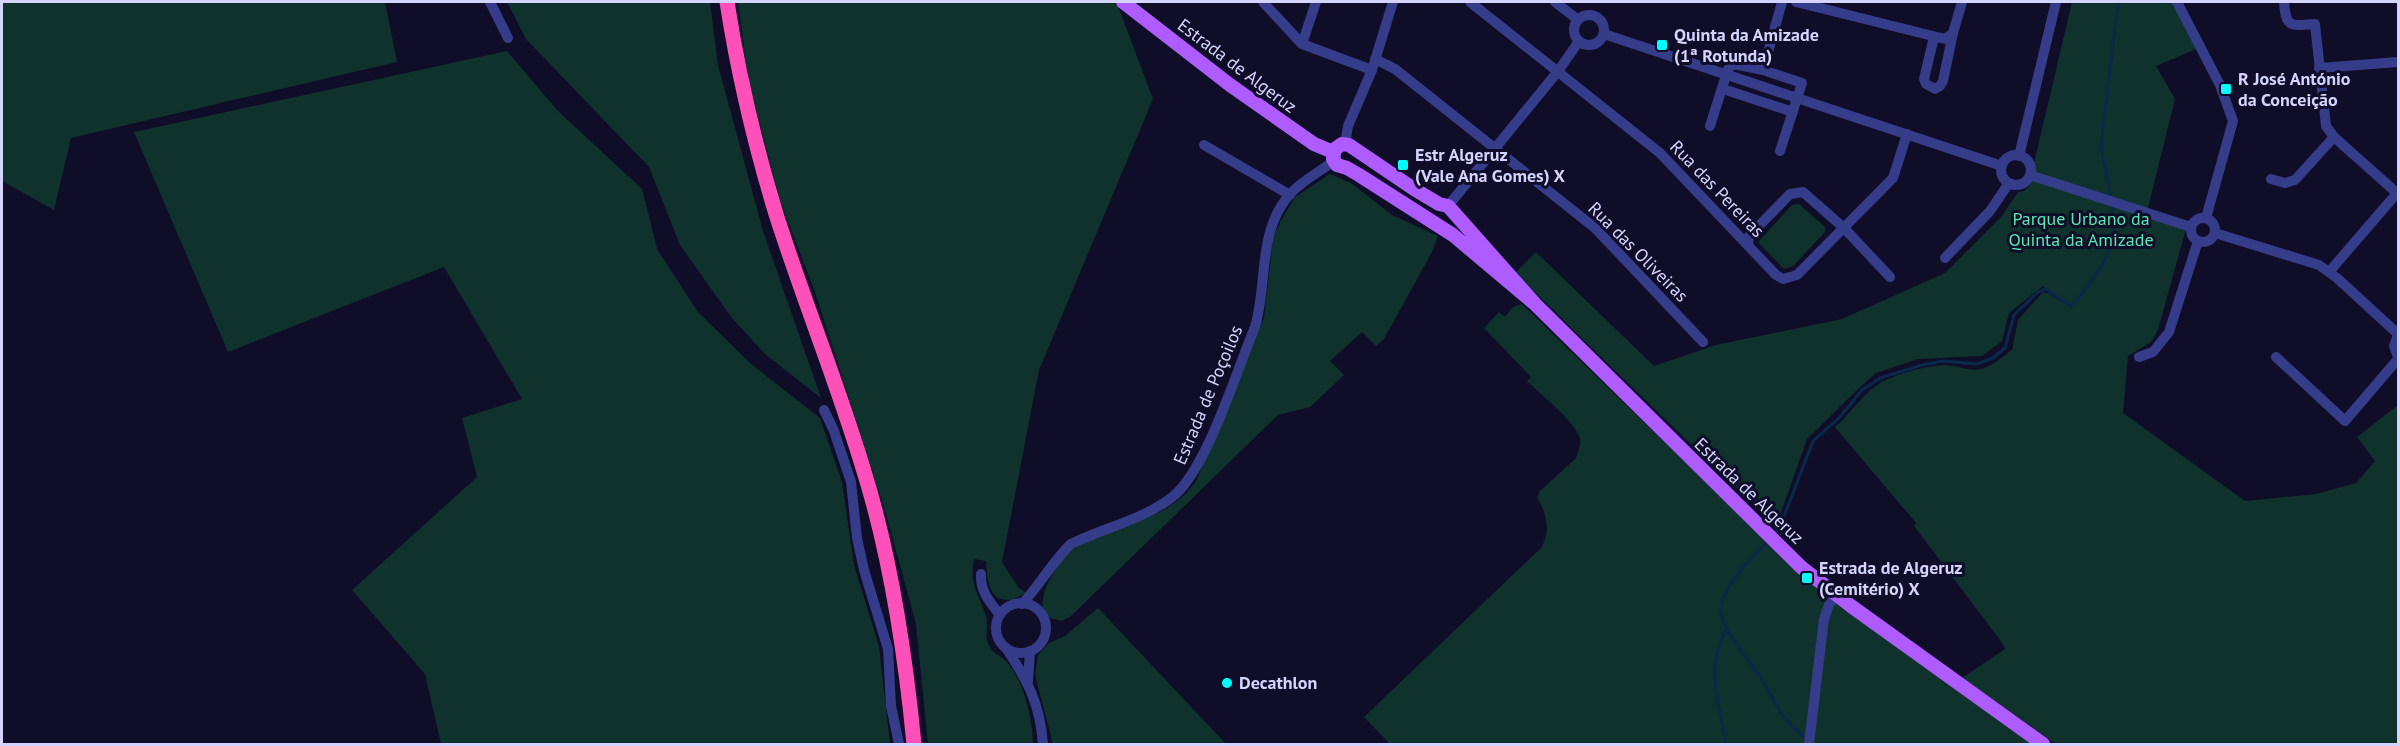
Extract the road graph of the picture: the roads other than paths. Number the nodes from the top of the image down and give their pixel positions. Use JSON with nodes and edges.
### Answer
{"nodes":[{"id":1,"x":490,"y":2,"type":"edge"},
{"id":2,"x":727,"y":2,"type":"edge"},
{"id":3,"x":1123,"y":2,"type":"edge"},
{"id":4,"x":1263,"y":2,"type":"edge"},
{"id":5,"x":1316,"y":2,"type":"edge"},
{"id":6,"x":1393,"y":2,"type":"edge"},
{"id":7,"x":1470,"y":2,"type":"edge"},
{"id":8,"x":1555,"y":2,"type":"edge"},
{"id":9,"x":1782,"y":2,"type":"edge"},
{"id":10,"x":1796,"y":2,"type":"edge"},
{"id":11,"x":1962,"y":2,"type":"edge"},
{"id":12,"x":2056,"y":2,"type":"edge"},
{"id":13,"x":2177,"y":2,"type":"edge"},
{"id":14,"x":2284,"y":2,"type":"edge"},
{"id":15,"x":1577,"y":19,"type":"junction"},
{"id":16,"x":1953,"y":33,"type":"junction"},
{"id":17,"x":1604,"y":34,"type":"junction"},
{"id":18,"x":1934,"y":37,"type":"junction"},
{"id":19,"x":508,"y":38,"type":"dead end"},
{"id":20,"x":1579,"y":42,"type":"junction"},
{"id":21,"x":1302,"y":44,"type":"junction"},
{"id":22,"x":2398,"y":62,"type":"edge"},
{"id":23,"x":1374,"y":64,"type":"junction"},
{"id":24,"x":2319,"y":68,"type":"junction"},
{"id":25,"x":1559,"y":70,"type":"junction"},
{"id":26,"x":1763,"y":70,"type":"junction"},
{"id":27,"x":1727,"y":74,"type":"junction"},
{"id":28,"x":1723,"y":89,"type":"junction"},
{"id":29,"x":1798,"y":97,"type":"junction"},
{"id":30,"x":1793,"y":112,"type":"junction"},
{"id":31,"x":1710,"y":126,"type":"dead end"},
{"id":32,"x":1907,"y":134,"type":"junction"},
{"id":33,"x":2334,"y":137,"type":"junction"},
{"id":34,"x":1204,"y":145,"type":"dead end"},
{"id":35,"x":1349,"y":145,"type":"junction"},
{"id":36,"x":1496,"y":149,"type":"junction"},
{"id":37,"x":1780,"y":151,"type":"dead end"},
{"id":38,"x":2019,"y":156,"type":"junction"},
{"id":39,"x":1334,"y":157,"type":"junction"},
{"id":40,"x":2002,"y":165,"type":"junction"},
{"id":41,"x":1347,"y":168,"type":"junction"},
{"id":42,"x":2030,"y":175,"type":"junction"},
{"id":43,"x":2271,"y":179,"type":"dead end"},
{"id":44,"x":2009,"y":183,"type":"junction"},
{"id":45,"x":2398,"y":193,"type":"edge"},
{"id":46,"x":1290,"y":195,"type":"junction"},
{"id":47,"x":1446,"y":206,"type":"junction"},
{"id":48,"x":2206,"y":218,"type":"junction"},
{"id":49,"x":1433,"y":223,"type":"junction"},
{"id":50,"x":2191,"y":227,"type":"junction"},
{"id":51,"x":1844,"y":228,"type":"junction"},
{"id":52,"x":2215,"y":233,"type":"junction"},
{"id":53,"x":2198,"y":241,"type":"junction"},
{"id":54,"x":1748,"y":244,"type":"junction"},
{"id":55,"x":1945,"y":258,"type":"dead end"},
{"id":56,"x":2329,"y":272,"type":"junction"},
{"id":57,"x":1890,"y":277,"type":"dead end"},
{"id":58,"x":1536,"y":304,"type":"junction"},
{"id":59,"x":2398,"y":334,"type":"edge"},
{"id":60,"x":1703,"y":342,"type":"dead end"},
{"id":61,"x":2139,"y":357,"type":"dead end"},
{"id":62,"x":2276,"y":357,"type":"dead end"},
{"id":63,"x":2398,"y":358,"type":"edge"},
{"id":64,"x":824,"y":410,"type":"dead end"},
{"id":65,"x":981,"y":574,"type":"dead end"},
{"id":66,"x":1038,"y":586,"type":"junction"},
{"id":67,"x":1836,"y":595,"type":"junction"},
{"id":68,"x":1022,"y":604,"type":"junction"},
{"id":69,"x":1036,"y":609,"type":"junction"},
{"id":70,"x":1000,"y":615,"type":"junction"},
{"id":71,"x":1005,"y":647,"type":"junction"},
{"id":72,"x":1030,"y":651,"type":"junction"},
{"id":73,"x":1028,"y":682,"type":"junction"},
{"id":74,"x":899,"y":744,"type":"edge"},
{"id":75,"x":914,"y":744,"type":"edge"},
{"id":76,"x":1043,"y":744,"type":"edge"},
{"id":77,"x":1809,"y":744,"type":"edge"},
{"id":78,"x":2043,"y":744,"type":"edge"}],
"edges":[{"from":1,"to":19,"type":"street"},
{"from":2,"to":75,"type":"highway"},
{"from":3,"to":39,"type":"main road","name":"Estrada de Algeruz"},
{"from":4,"to":21,"type":"street"},
{"from":5,"to":21,"type":"street"},
{"from":6,"to":23,"type":"street"},
{"from":7,"to":25,"type":"street","name":"Rua das Pereiras"},
{"from":8,"to":15,"type":"street"},
{"from":9,"to":26,"type":"street"},
{"from":10,"to":18,"type":"street"},
{"from":11,"to":16,"type":"street"},
{"from":12,"to":38,"type":"street"},
{"from":13,"to":48,"type":"street"},
{"from":14,"to":24,"type":"street"},
{"from":15,"to":17,"type":"street"},
{"from":15,"to":20,"type":"street"},
{"from":16,"to":18,"type":"street"},
{"from":16,"to":18,"type":"street"},
{"from":17,"to":20,"type":"street"},
{"from":17,"to":27,"type":"street"},
{"from":20,"to":25,"type":"street"},
{"from":21,"to":23,"type":"street","name":"Rua das Oliveiras"},
{"from":22,"to":24,"type":"street"},
{"from":23,"to":35,"type":"street"},
{"from":23,"to":36,"type":"street","name":"Rua das Oliveiras"},
{"from":24,"to":33,"type":"street"},
{"from":25,"to":36,"type":"street"},
{"from":25,"to":54,"type":"street","name":"Rua das Pereiras"},
{"from":26,"to":27,"type":"street"},
{"from":26,"to":29,"type":"street"},
{"from":27,"to":28,"type":"street"},
{"from":27,"to":29,"type":"street"},
{"from":28,"to":30,"type":"street"},
{"from":28,"to":31,"type":"street"},
{"from":29,"to":30,"type":"street"},
{"from":29,"to":32,"type":"street"},
{"from":30,"to":37,"type":"street"},
{"from":32,"to":40,"type":"street"},
{"from":32,"to":51,"type":"street","name":"Rua das Pereiras"},
{"from":33,"to":43,"type":"street"},
{"from":33,"to":45,"type":"street"},
{"from":34,"to":46,"type":"street"},
{"from":35,"to":39,"type":"main road"},
{"from":35,"to":41,"type":"main road"},
{"from":35,"to":47,"type":"main road","name":"Estrada de Algeruz"},
{"from":36,"to":47,"type":"street"},
{"from":36,"to":60,"type":"street","name":"Rua das Oliveiras"},
{"from":38,"to":40,"type":"street"},
{"from":38,"to":42,"type":"street"},
{"from":39,"to":41,"type":"main road","name":"Estrada de Algeruz"},
{"from":39,"to":46,"type":"street","name":"Estrada de Poçoilos"},
{"from":40,"to":44,"type":"street"},
{"from":41,"to":49,"type":"main road","name":"Estrada de Algeruz"},
{"from":42,"to":44,"type":"street"},
{"from":42,"to":50,"type":"street"},
{"from":44,"to":55,"type":"street"},
{"from":45,"to":56,"type":"street"},
{"from":46,"to":66,"type":"street","name":"Estrada de Poçoilos"},
{"from":47,"to":49,"type":"main road"},
{"from":47,"to":58,"type":"main road","name":"Estrada de Algeruz"},
{"from":48,"to":50,"type":"street"},
{"from":48,"to":52,"type":"street"},
{"from":49,"to":58,"type":"main road","name":"Estrada de Algeruz"},
{"from":50,"to":53,"type":"street"},
{"from":51,"to":54,"type":"street","name":"Rua das Pereiras"},
{"from":51,"to":54,"type":"street"},
{"from":51,"to":57,"type":"street"},
{"from":52,"to":53,"type":"street"},
{"from":52,"to":56,"type":"street"},
{"from":53,"to":61,"type":"street"},
{"from":56,"to":59,"type":"street"},
{"from":58,"to":67,"type":"main road","name":"Estrada de Algeruz"},
{"from":59,"to":63,"type":"street"},
{"from":62,"to":63,"type":"street"},
{"from":64,"to":74,"type":"street"},
{"from":65,"to":70,"type":"street"},
{"from":66,"to":68,"type":"street","name":"Estrada de Poçoilos"},
{"from":66,"to":69,"type":"street","name":"Estrada de Poçoilos"},
{"from":67,"to":77,"type":"street"},
{"from":67,"to":78,"type":"main road","name":"Estrada de Algeruz"},
{"from":68,"to":69,"type":"street"},
{"from":68,"to":70,"type":"street","name":"Estrada de Poçoilos"},
{"from":69,"to":72,"type":"street","name":"Estrada de Poçoilos"},
{"from":70,"to":71,"type":"street","name":"Estrada de Poçoilos"},
{"from":71,"to":72,"type":"street"},
{"from":71,"to":73,"type":"street","name":"Estrada de Poçoilos"},
{"from":72,"to":73,"type":"street","name":"Estrada de Poçoilos"},
{"from":73,"to":76,"type":"street","name":"Estrada de Poçoilos"}]}
